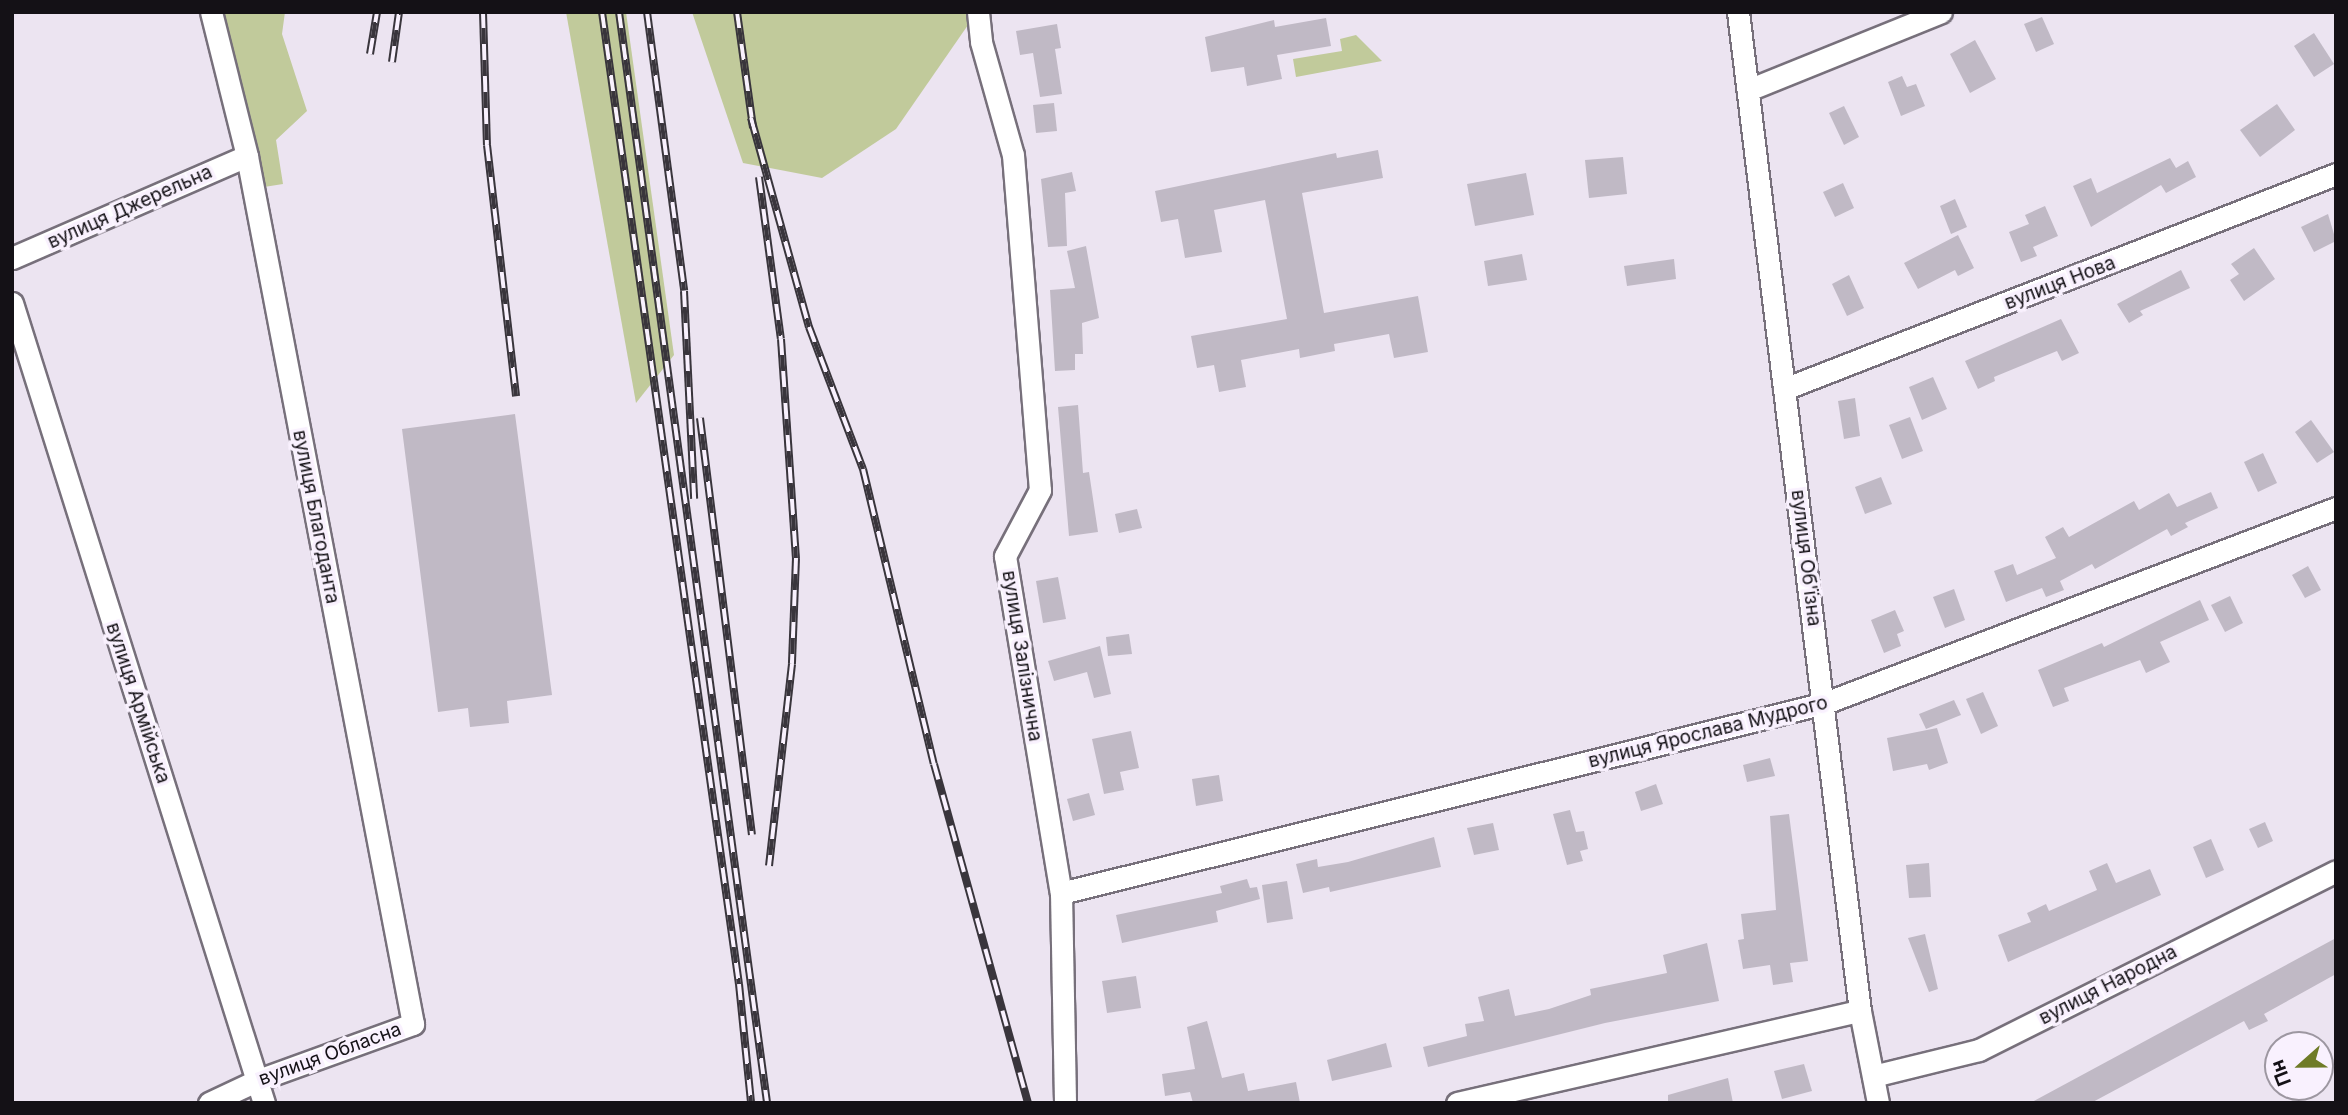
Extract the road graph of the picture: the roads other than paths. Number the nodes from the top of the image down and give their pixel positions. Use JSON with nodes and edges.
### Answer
{"nodes":[{"id":1,"x":211,"y":12,"type":"edge"},
{"id":2,"x":978,"y":12,"type":"edge"},
{"id":3,"x":1738,"y":12,"type":"edge"},
{"id":4,"x":1941,"y":12,"type":"edge"},
{"id":5,"x":1748,"y":90,"type":"junction"},
{"id":6,"x":247,"y":156,"type":"junction"},
{"id":7,"x":2336,"y":174,"type":"edge"},
{"id":8,"x":12,"y":258,"type":"edge"},
{"id":9,"x":12,"y":303,"type":"edge"},
{"id":10,"x":1784,"y":389,"type":"junction"},
{"id":11,"x":2336,"y":509,"type":"edge"},
{"id":12,"x":1825,"y":703,"type":"junction"},
{"id":13,"x":2336,"y":871,"type":"edge"},
{"id":14,"x":1060,"y":893,"type":"junction"},
{"id":15,"x":1860,"y":1011,"type":"junction"},
{"id":16,"x":413,"y":1024,"type":"joint"},
{"id":17,"x":1873,"y":1076,"type":"junction"},
{"id":18,"x":258,"y":1080,"type":"junction"},
{"id":19,"x":209,"y":1103,"type":"edge"},
{"id":20,"x":264,"y":1103,"type":"edge"},
{"id":21,"x":1065,"y":1103,"type":"edge"},
{"id":22,"x":1457,"y":1103,"type":"edge"},
{"id":23,"x":1878,"y":1103,"type":"edge"}],
"edges":[{"from":1,"to":6,"type":"street","name":"вулиця Благоданта"},
{"from":2,"to":14,"type":"street","name":"вулиця Залізнична"},
{"from":3,"to":5,"type":"street","name":"вулиця Об'їзна"},
{"from":4,"to":5,"type":"street"},
{"from":5,"to":10,"type":"street","name":"вулиця Об'їзна"},
{"from":6,"to":8,"type":"street","name":"вулиця Джерельна"},
{"from":6,"to":16,"type":"street","name":"вулиця Благоданта"},
{"from":7,"to":10,"type":"street","name":"вулиця Нова"},
{"from":9,"to":18,"type":"street","name":"вулиця Армійська"},
{"from":10,"to":12,"type":"street","name":"вулиця Об'їзна"},
{"from":11,"to":12,"type":"street","name":"вулиця Ярослава Мудрого"},
{"from":12,"to":14,"type":"street","name":"вулиця Ярослава Мудрого"},
{"from":12,"to":15,"type":"street","name":"вулиця Об'їзна"},
{"from":13,"to":17,"type":"street","name":"вулиця Народна"},
{"from":14,"to":21,"type":"street","name":"вулиця Залізнична"},
{"from":15,"to":17,"type":"street","name":"вулиця Об'їзна"},
{"from":15,"to":22,"type":"street"},
{"from":16,"to":18,"type":"street","name":"вулиця Обласна"},
{"from":17,"to":23,"type":"street","name":"вулиця Об'їзна"},
{"from":18,"to":19,"type":"street","name":"вулиця Обласна"},
{"from":18,"to":20,"type":"street","name":"вулиця Армійська"}]}
